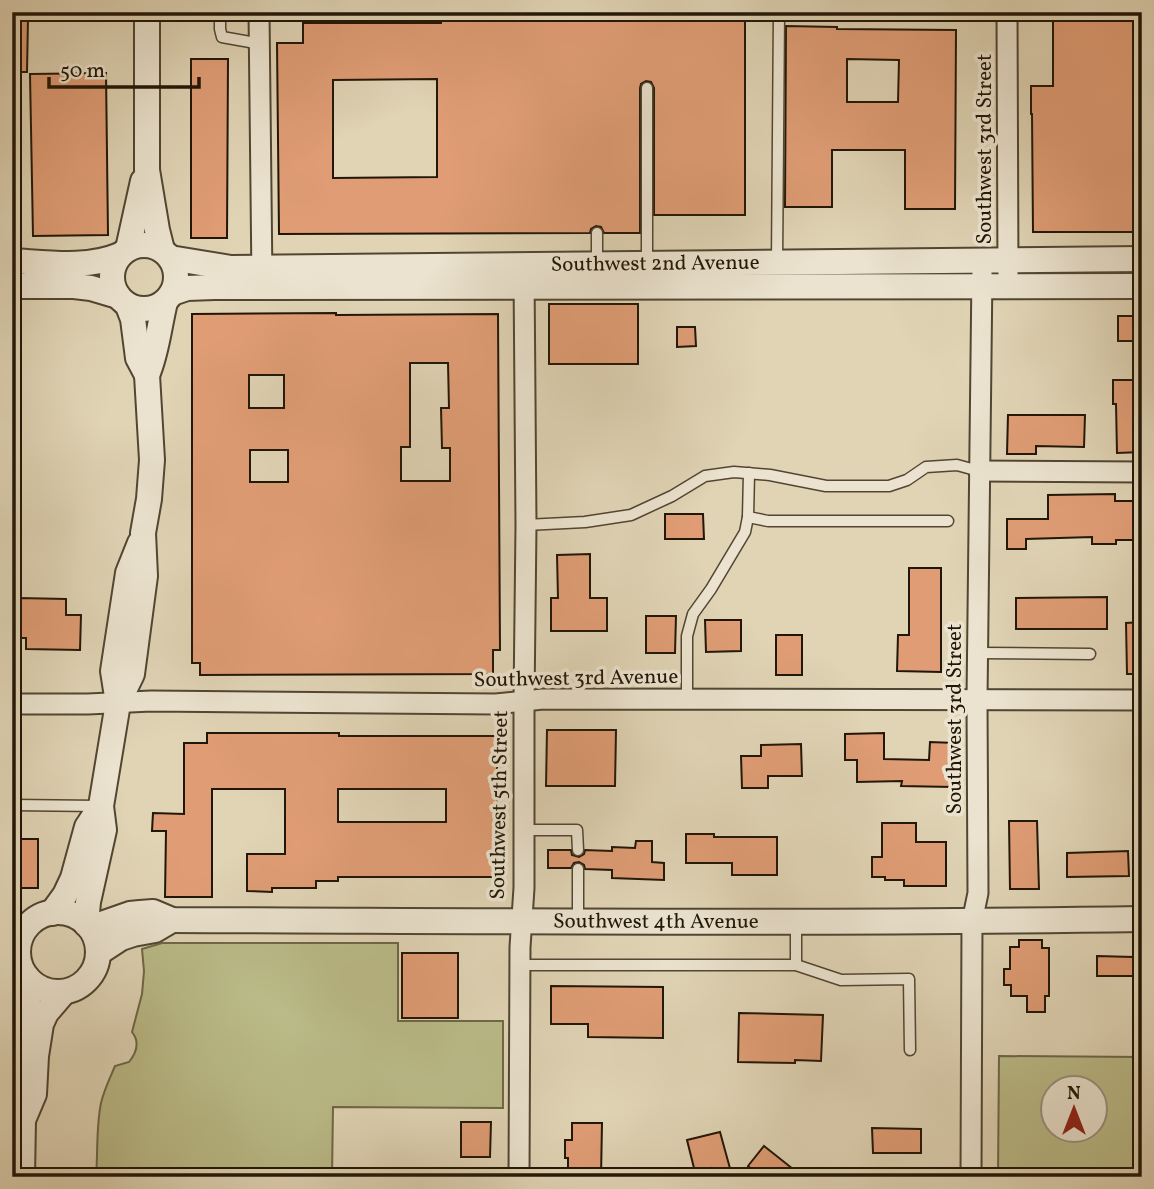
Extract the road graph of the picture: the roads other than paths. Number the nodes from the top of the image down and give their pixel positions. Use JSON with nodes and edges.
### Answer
{"nodes":[{"id":1,"x":147,"y":12,"type":"edge"},
{"id":2,"x":220,"y":12,"type":"edge"},
{"id":3,"x":259,"y":12,"type":"edge"},
{"id":4,"x":779,"y":12,"type":"edge"},
{"id":5,"x":1007,"y":12,"type":"edge"},
{"id":6,"x":260,"y":45,"type":"junction"},
{"id":7,"x":647,"y":88,"type":"dead end"},
{"id":8,"x":147,"y":170,"type":"junction"},
{"id":9,"x":597,"y":233,"type":"dead end"},
{"id":10,"x":124,"y":252,"type":"junction"},
{"id":11,"x":166,"y":254,"type":"junction"},
{"id":12,"x":982,"y":260,"type":"junction"},
{"id":13,"x":1008,"y":260,"type":"junction"},
{"id":14,"x":1142,"y":260,"type":"edge"},
{"id":15,"x":12,"y":261,"type":"edge"},
{"id":16,"x":777,"y":262,"type":"junction"},
{"id":17,"x":597,"y":264,"type":"junction"},
{"id":18,"x":648,"y":264,"type":"junction"},
{"id":19,"x":745,"y":275,"type":"junction"},
{"id":20,"x":524,"y":276,"type":"junction"},
{"id":21,"x":262,"y":277,"type":"junction"},
{"id":22,"x":12,"y":286,"type":"edge"},
{"id":23,"x":982,"y":286,"type":"junction"},
{"id":24,"x":1008,"y":286,"type":"junction"},
{"id":25,"x":1142,"y":286,"type":"edge"},
{"id":26,"x":169,"y":298,"type":"junction"},
{"id":27,"x":123,"y":301,"type":"junction"},
{"id":28,"x":148,"y":375,"type":"junction"},
{"id":29,"x":979,"y":471,"type":"junction"},
{"id":30,"x":1142,"y":472,"type":"edge"},
{"id":31,"x":749,"y":473,"type":"junction"},
{"id":32,"x":748,"y":517,"type":"junction"},
{"id":33,"x":948,"y":521,"type":"dead end"},
{"id":34,"x":526,"y":525,"type":"junction"},
{"id":35,"x":977,"y":653,"type":"junction"},
{"id":36,"x":1090,"y":654,"type":"dead end"},
{"id":37,"x":687,"y":699,"type":"junction"},
{"id":38,"x":977,"y":700,"type":"junction"},
{"id":39,"x":1142,"y":700,"type":"edge"},
{"id":40,"x":524,"y":701,"type":"junction"},
{"id":41,"x":118,"y":703,"type":"junction"},
{"id":42,"x":12,"y":704,"type":"edge"},
{"id":43,"x":12,"y":805,"type":"edge"},
{"id":44,"x":101,"y":806,"type":"junction"},
{"id":45,"x":524,"y":830,"type":"junction"},
{"id":46,"x":578,"y":850,"type":"dead end"},
{"id":47,"x":578,"y":869,"type":"dead end"},
{"id":48,"x":33,"y":916,"type":"edge"},
{"id":49,"x":172,"y":919,"type":"junction"},
{"id":50,"x":1142,"y":919,"type":"edge"},
{"id":51,"x":521,"y":921,"type":"junction"},
{"id":52,"x":578,"y":921,"type":"junction"},
{"id":53,"x":796,"y":922,"type":"junction"},
{"id":54,"x":972,"y":922,"type":"junction"},
{"id":55,"x":88,"y":926,"type":"junction"},
{"id":56,"x":15,"y":948,"type":"edge"},
{"id":57,"x":98,"y":953,"type":"junction"},
{"id":58,"x":521,"y":965,"type":"junction"},
{"id":59,"x":796,"y":965,"type":"junction"},
{"id":60,"x":29,"y":980,"type":"junction"},
{"id":61,"x":64,"y":992,"type":"junction"},
{"id":62,"x":910,"y":1050,"type":"dead end"},
{"id":63,"x":23,"y":1120,"type":"junction"},
{"id":64,"x":22,"y":1177,"type":"edge"},
{"id":65,"x":519,"y":1177,"type":"edge"},
{"id":66,"x":971,"y":1177,"type":"edge"}],
"edges":[{"from":1,"to":8,"type":"street"},
{"from":2,"to":6,"type":"lane"},
{"from":3,"to":6,"type":"street"},
{"from":4,"to":16,"type":"lane"},
{"from":5,"to":13,"type":"street","name":"Southwest 3rd Street"},
{"from":6,"to":21,"type":"street"},
{"from":7,"to":18,"type":"lane"},
{"from":8,"to":10,"type":"street"},
{"from":8,"to":11,"type":"street"},
{"from":9,"to":17,"type":"lane"},
{"from":10,"to":11,"type":"street"},
{"from":10,"to":15,"type":"street"},
{"from":10,"to":27,"type":"street"},
{"from":11,"to":21,"type":"street","name":"Southwest 2nd Avenue"},
{"from":11,"to":26,"type":"street"},
{"from":12,"to":13,"type":"street","name":"Southwest 2nd Avenue"},
{"from":12,"to":16,"type":"street","name":"Southwest 2nd Avenue"},
{"from":12,"to":23,"type":"street","name":"Southwest 3rd Street"},
{"from":13,"to":14,"type":"street","name":"Southwest 2nd Avenue"},
{"from":13,"to":24,"type":"street","name":"Southwest 3rd Street"},
{"from":16,"to":19,"type":"street","name":"Southwest 2nd Avenue"},
{"from":17,"to":18,"type":"street","name":"Southwest 2nd Avenue"},
{"from":17,"to":20,"type":"street","name":"Southwest 2nd Avenue"},
{"from":18,"to":19,"type":"street","name":"Southwest 2nd Avenue"},
{"from":19,"to":20,"type":"street","name":"Southwest 2nd Avenue"},
{"from":19,"to":23,"type":"street","name":"Southwest 2nd Avenue"},
{"from":20,"to":21,"type":"street","name":"Southwest 2nd Avenue"},
{"from":20,"to":34,"type":"street","name":"Southwest 5th Street"},
{"from":21,"to":26,"type":"street","name":"Southwest 2nd Avenue"},
{"from":22,"to":27,"type":"street"},
{"from":23,"to":24,"type":"street","name":"Southwest 2nd Avenue"},
{"from":23,"to":29,"type":"street","name":"Southwest 3rd Street"},
{"from":24,"to":25,"type":"street","name":"Southwest 2nd Avenue"},
{"from":26,"to":27,"type":"street"},
{"from":26,"to":28,"type":"street"},
{"from":27,"to":28,"type":"street"},
{"from":28,"to":41,"type":"street"},
{"from":29,"to":30,"type":"street"},
{"from":29,"to":31,"type":"lane"},
{"from":29,"to":35,"type":"street","name":"Southwest 3rd Street"},
{"from":31,"to":32,"type":"lane"},
{"from":31,"to":34,"type":"lane"},
{"from":32,"to":33,"type":"lane"},
{"from":32,"to":37,"type":"lane"},
{"from":34,"to":40,"type":"street","name":"Southwest 5th Street"},
{"from":35,"to":36,"type":"lane"},
{"from":35,"to":38,"type":"street","name":"Southwest 3rd Street"},
{"from":37,"to":38,"type":"street","name":"Southwest 3rd Avenue"},
{"from":37,"to":40,"type":"street","name":"Southwest 3rd Avenue"},
{"from":38,"to":39,"type":"street","name":"Southwest 3rd Avenue"},
{"from":38,"to":54,"type":"street","name":"Southwest 3rd Street"},
{"from":40,"to":41,"type":"street","name":"Southwest 3rd Avenue"},
{"from":40,"to":45,"type":"street","name":"Southwest 5th Street"},
{"from":41,"to":42,"type":"street","name":"Southwest 3rd Avenue"},
{"from":41,"to":44,"type":"street"},
{"from":43,"to":44,"type":"lane"},
{"from":44,"to":48,"type":"street"},
{"from":44,"to":55,"type":"street"},
{"from":45,"to":46,"type":"lane"},
{"from":45,"to":51,"type":"street","name":"Southwest 5th Street"},
{"from":47,"to":52,"type":"lane"},
{"from":48,"to":55,"type":"street"},
{"from":48,"to":56,"type":"street"},
{"from":49,"to":51,"type":"street","name":"Southwest 4th Avenue"},
{"from":49,"to":55,"type":"street","name":"Southwest 4th Avenue"},
{"from":49,"to":57,"type":"street","name":"Southwest 4th Avenue"},
{"from":50,"to":54,"type":"street","name":"Southwest 4th Avenue"},
{"from":51,"to":52,"type":"street","name":"Southwest 4th Avenue"},
{"from":51,"to":58,"type":"street","name":"Southwest 5th Street"},
{"from":52,"to":53,"type":"street","name":"Southwest 4th Avenue"},
{"from":53,"to":54,"type":"street","name":"Southwest 4th Avenue"},
{"from":53,"to":59,"type":"lane"},
{"from":54,"to":66,"type":"street","name":"Southwest 3rd Street"},
{"from":55,"to":57,"type":"street"},
{"from":56,"to":60,"type":"street"},
{"from":57,"to":61,"type":"street"},
{"from":58,"to":59,"type":"lane"},
{"from":58,"to":65,"type":"street","name":"Southwest 5th Street"},
{"from":59,"to":62,"type":"lane"},
{"from":60,"to":61,"type":"street"},
{"from":60,"to":63,"type":"street"},
{"from":61,"to":63,"type":"street"},
{"from":63,"to":64,"type":"street"}]}
